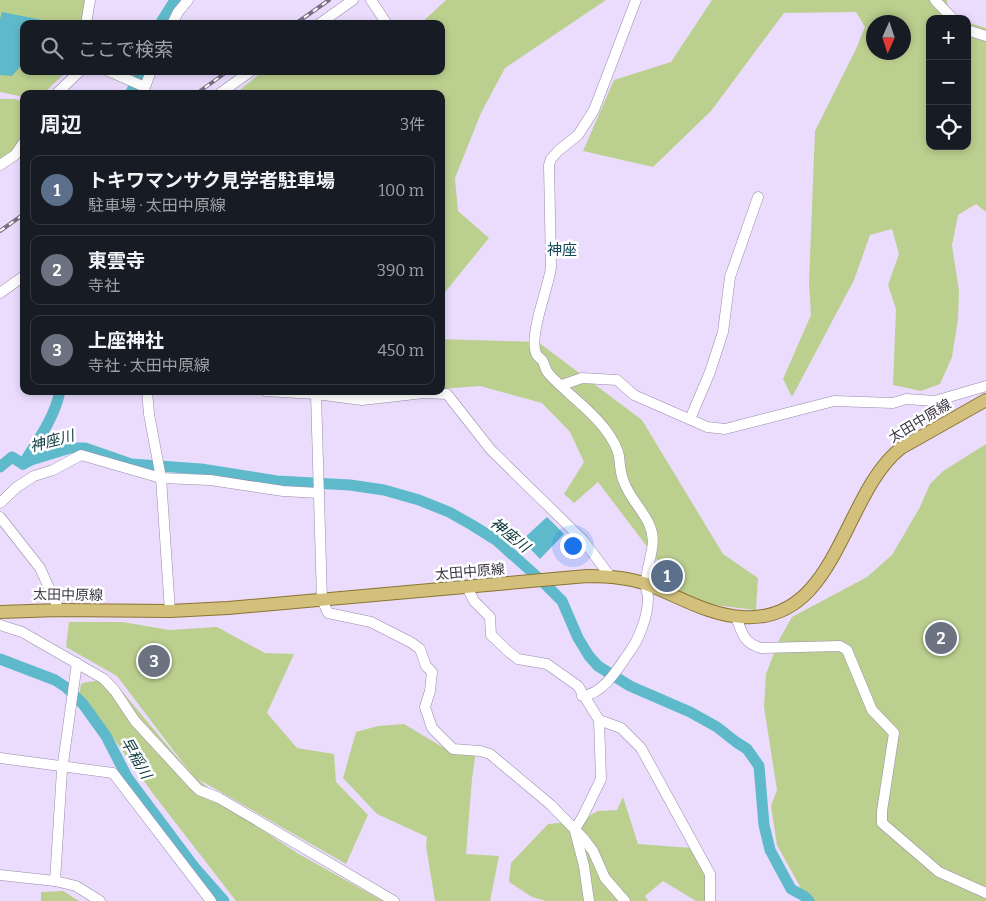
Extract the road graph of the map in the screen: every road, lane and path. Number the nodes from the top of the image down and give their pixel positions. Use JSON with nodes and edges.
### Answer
{"nodes":[{"id":1,"x":90,"y":0,"type":"edge"},
{"id":2,"x":188,"y":0,"type":"edge"},
{"id":3,"x":353,"y":0,"type":"edge"},
{"id":4,"x":371,"y":0,"type":"edge"},
{"id":5,"x":636,"y":0,"type":"edge"},
{"id":6,"x":935,"y":0,"type":"edge"},
{"id":7,"x":949,"y":15,"type":"edge"},
{"id":8,"x":87,"y":20,"type":"edge"},
{"id":9,"x":174,"y":20,"type":"edge"},
{"id":10,"x":325,"y":20,"type":"edge"},
{"id":11,"x":384,"y":20,"type":"edge"},
{"id":12,"x":971,"y":31,"type":"edge"},
{"id":13,"x":986,"y":36,"type":"edge"},
{"id":14,"x":76,"y":75,"type":"edge"},
{"id":15,"x":117,"y":75,"type":"edge"},
{"id":16,"x":150,"y":75,"type":"edge"},
{"id":17,"x":245,"y":75,"type":"edge"},
{"id":18,"x":60,"y":90,"type":"edge"},
{"id":19,"x":225,"y":90,"type":"edge"},
{"id":20,"x":20,"y":148,"type":"edge"},
{"id":21,"x":0,"y":165,"type":"edge"},
{"id":22,"x":758,"y":198,"type":"dead end"},
{"id":23,"x":20,"y":279,"type":"edge"},
{"id":24,"x":0,"y":293,"type":"edge"},
{"id":25,"x":562,"y":386,"type":"junction"},
{"id":26,"x":986,"y":386,"type":"edge"},
{"id":27,"x":445,"y":394,"type":"edge"},
{"id":28,"x":147,"y":395,"type":"edge"},
{"id":29,"x":316,"y":395,"type":"edge"},
{"id":30,"x":324,"y":395,"type":"edge"},
{"id":31,"x":406,"y":395,"type":"edge"},
{"id":32,"x":986,"y":400,"type":"edge"},
{"id":33,"x":690,"y":420,"type":"junction"},
{"id":34,"x":161,"y":478,"type":"junction"},
{"id":35,"x":319,"y":493,"type":"junction"},
{"id":36,"x":0,"y":503,"type":"edge"},
{"id":37,"x":0,"y":517,"type":"edge"},
{"id":38,"x":610,"y":576,"type":"junction"},
{"id":39,"x":646,"y":583,"type":"junction"},
{"id":40,"x":467,"y":587,"type":"junction"},
{"id":41,"x":322,"y":600,"type":"junction"},
{"id":42,"x":59,"y":610,"type":"junction"},
{"id":43,"x":170,"y":611,"type":"junction"},
{"id":44,"x":0,"y":612,"type":"edge"},
{"id":45,"x":736,"y":616,"type":"junction"},
{"id":46,"x":0,"y":625,"type":"edge"},
{"id":47,"x":78,"y":663,"type":"junction"},
{"id":48,"x":582,"y":696,"type":"junction"},
{"id":49,"x":598,"y":720,"type":"junction"},
{"id":50,"x":0,"y":758,"type":"edge"},
{"id":51,"x":63,"y":766,"type":"junction"},
{"id":52,"x":575,"y":829,"type":"junction"},
{"id":53,"x":0,"y":875,"type":"edge"},
{"id":54,"x":54,"y":881,"type":"junction"},
{"id":55,"x":986,"y":892,"type":"edge"},
{"id":56,"x":100,"y":901,"type":"edge"},
{"id":57,"x":211,"y":901,"type":"edge"},
{"id":58,"x":394,"y":901,"type":"edge"},
{"id":59,"x":589,"y":901,"type":"edge"},
{"id":60,"x":625,"y":901,"type":"edge"},
{"id":61,"x":710,"y":901,"type":"edge"}],
"edges":[{"from":1,"to":8,"type":"street"},
{"from":2,"to":9,"type":"street"},
{"from":3,"to":10,"type":"street"},
{"from":4,"to":11,"type":"street"},
{"from":5,"to":25,"type":"street"},
{"from":6,"to":7,"type":"street"},
{"from":12,"to":13,"type":"street"},
{"from":14,"to":18,"type":"street"},
{"from":15,"to":16,"type":"street"},
{"from":17,"to":19,"type":"street"},
{"from":20,"to":21,"type":"street"},
{"from":22,"to":33,"type":"street"},
{"from":23,"to":24,"type":"street"},
{"from":25,"to":33,"type":"street"},
{"from":25,"to":39,"type":"street"},
{"from":26,"to":33,"type":"street"},
{"from":27,"to":38,"type":"street"},
{"from":28,"to":34,"type":"street"},
{"from":29,"to":35,"type":"street"},
{"from":30,"to":31,"type":"street"},
{"from":32,"to":45,"type":"main road","name":"太田中原線"},
{"from":34,"to":35,"type":"street"},
{"from":34,"to":36,"type":"street"},
{"from":34,"to":43,"type":"street"},
{"from":35,"to":41,"type":"street"},
{"from":37,"to":42,"type":"street"},
{"from":38,"to":39,"type":"main road","name":"太田中原線"},
{"from":38,"to":40,"type":"main road","name":"太田中原線"},
{"from":39,"to":45,"type":"main road","name":"太田中原線"},
{"from":39,"to":48,"type":"street"},
{"from":40,"to":41,"type":"main road","name":"太田中原線"},
{"from":40,"to":48,"type":"street"},
{"from":41,"to":43,"type":"main road","name":"太田中原線"},
{"from":41,"to":52,"type":"street"},
{"from":42,"to":43,"type":"main road","name":"太田中原線"},
{"from":42,"to":44,"type":"main road","name":"太田中原線"},
{"from":45,"to":55,"type":"street"},
{"from":46,"to":47,"type":"street"},
{"from":47,"to":51,"type":"street"},
{"from":47,"to":58,"type":"street"},
{"from":48,"to":49,"type":"street"},
{"from":49,"to":52,"type":"street"},
{"from":49,"to":61,"type":"street"},
{"from":50,"to":51,"type":"street"},
{"from":51,"to":54,"type":"street"},
{"from":51,"to":57,"type":"street"},
{"from":52,"to":59,"type":"street"},
{"from":52,"to":60,"type":"street"},
{"from":53,"to":54,"type":"street"},
{"from":54,"to":56,"type":"street"}]}
